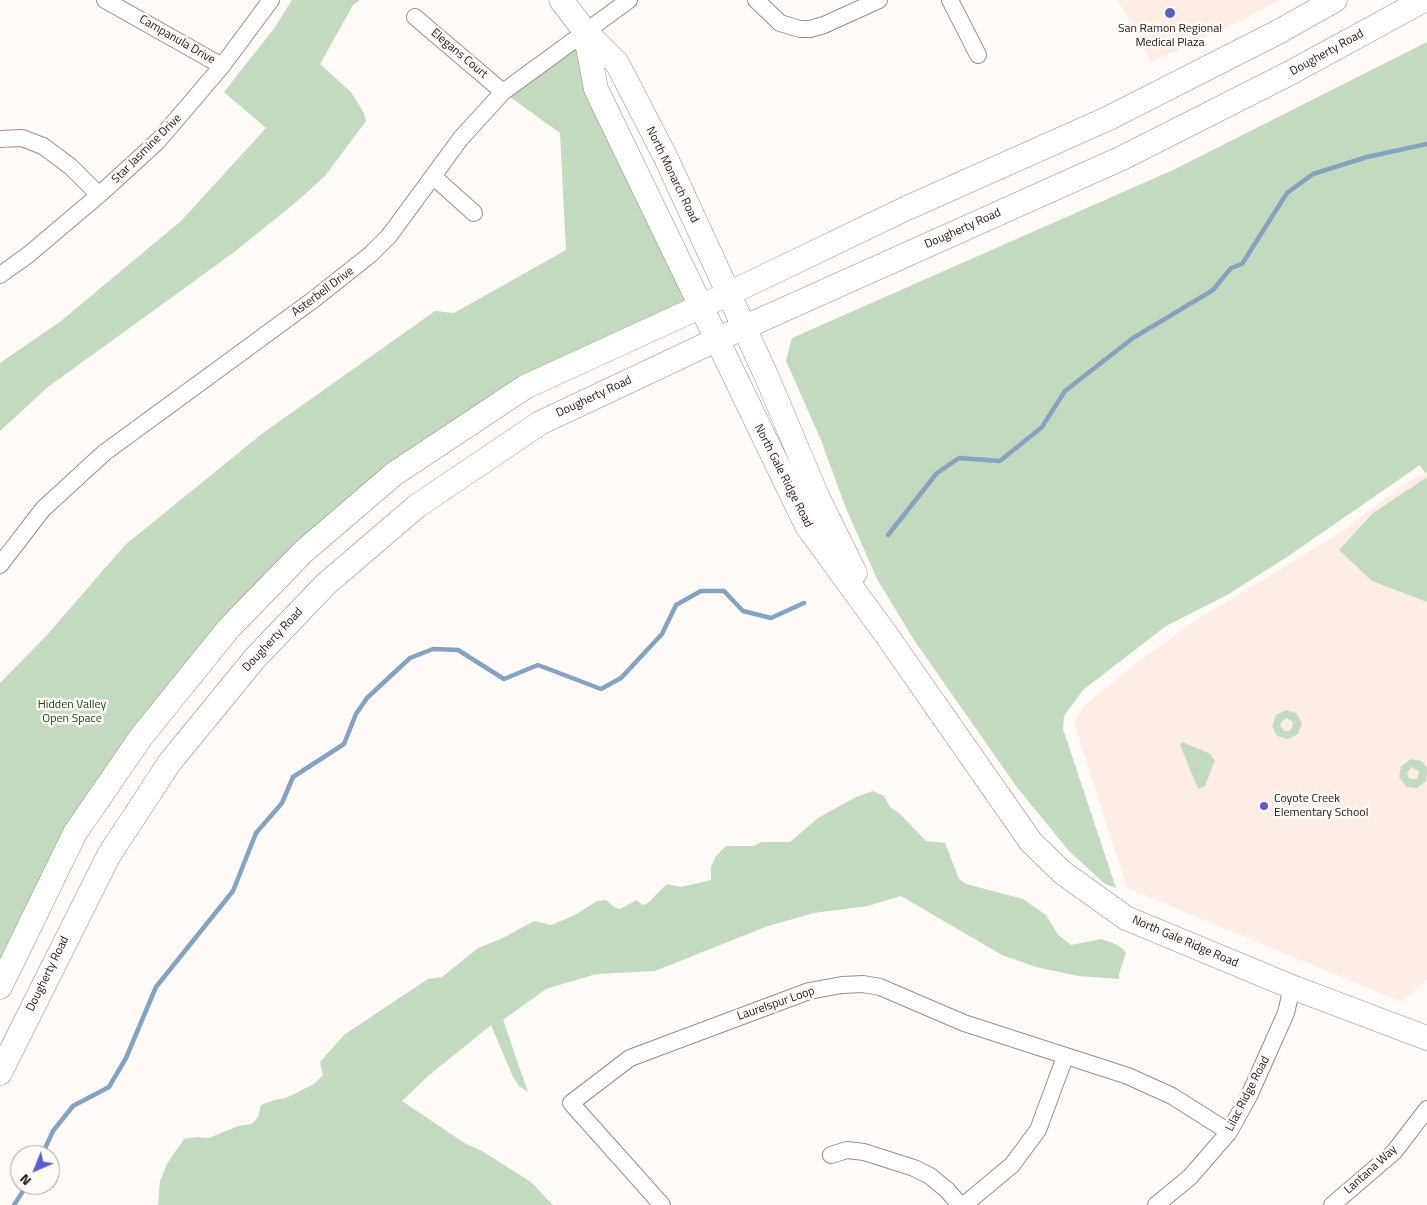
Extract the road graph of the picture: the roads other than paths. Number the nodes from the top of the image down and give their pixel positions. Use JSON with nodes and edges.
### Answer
{"nodes":[{"id":1,"x":105,"y":0,"type":"edge"},
{"id":2,"x":271,"y":0,"type":"edge"},
{"id":3,"x":561,"y":0,"type":"edge"},
{"id":4,"x":629,"y":0,"type":"edge"},
{"id":5,"x":756,"y":0,"type":"edge"},
{"id":6,"x":879,"y":0,"type":"edge"},
{"id":7,"x":950,"y":0,"type":"edge"},
{"id":8,"x":1335,"y":0,"type":"edge"},
{"id":9,"x":1424,"y":0,"type":"edge"},
{"id":10,"x":128,"y":6,"type":"edge"},
{"id":11,"x":414,"y":17,"type":"dead end"},
{"id":12,"x":585,"y":31,"type":"junction"},
{"id":13,"x":978,"y":55,"type":"dead end"},
{"id":14,"x":222,"y":66,"type":"junction"},
{"id":15,"x":503,"y":92,"type":"junction"},
{"id":16,"x":0,"y":139,"type":"edge"},
{"id":17,"x":434,"y":177,"type":"junction"},
{"id":18,"x":99,"y":195,"type":"junction"},
{"id":19,"x":474,"y":213,"type":"dead end"},
{"id":20,"x":0,"y":275,"type":"edge"},
{"id":21,"x":728,"y":294,"type":"junction"},
{"id":22,"x":702,"y":306,"type":"junction"},
{"id":23,"x":745,"y":328,"type":"junction"},
{"id":24,"x":716,"y":340,"type":"junction"},
{"id":25,"x":0,"y":565,"type":"edge"},
{"id":26,"x":885,"y":633,"type":"junction"},
{"id":27,"x":0,"y":987,"type":"edge"},
{"id":28,"x":1292,"y":987,"type":"junction"},
{"id":29,"x":1427,"y":1038,"type":"edge"},
{"id":30,"x":1065,"y":1057,"type":"junction"},
{"id":31,"x":0,"y":1073,"type":"edge"},
{"id":32,"x":1427,"y":1109,"type":"edge"},
{"id":33,"x":1229,"y":1132,"type":"junction"},
{"id":34,"x":831,"y":1155,"type":"dead end"},
{"id":35,"x":662,"y":1205,"type":"edge"},
{"id":36,"x":960,"y":1205,"type":"edge"},
{"id":37,"x":964,"y":1205,"type":"edge"},
{"id":38,"x":1156,"y":1205,"type":"edge"},
{"id":39,"x":1332,"y":1205,"type":"edge"}],
"edges":[{"from":1,"to":10,"type":"street","name":"Campanula Drive"},
{"from":2,"to":14,"type":"street","name":"Star Jasmine Drive"},
{"from":3,"to":12,"type":"main road","name":"North Monarch Road"},
{"from":4,"to":12,"type":"street","name":"Asterbell Drive"},
{"from":5,"to":6,"type":"street"},
{"from":7,"to":13,"type":"street"},
{"from":8,"to":21,"type":"main road"},
{"from":9,"to":23,"type":"main road","name":"Dougherty Road"},
{"from":10,"to":14,"type":"street","name":"Campanula Drive"},
{"from":11,"to":15,"type":"street","name":"Elegans Court"},
{"from":12,"to":15,"type":"street","name":"Asterbell Drive"},
{"from":12,"to":21,"type":"main road","name":"North Monarch Road"},
{"from":12,"to":22,"type":"main road","name":"North Monarch Road"},
{"from":14,"to":18,"type":"street","name":"Star Jasmine Drive"},
{"from":15,"to":17,"type":"street","name":"Asterbell Drive"},
{"from":16,"to":18,"type":"street"},
{"from":17,"to":19,"type":"street"},
{"from":17,"to":25,"type":"street","name":"Asterbell Drive"},
{"from":18,"to":20,"type":"street","name":"Star Jasmine Drive"},
{"from":21,"to":22,"type":"main road"},
{"from":21,"to":23,"type":"main road","name":"North Monarch Road"},
{"from":22,"to":24,"type":"main road","name":"North Gale Ridge Road"},
{"from":22,"to":27,"type":"main road"},
{"from":23,"to":24,"type":"main road","name":"Dougherty Road"},
{"from":23,"to":26,"type":"main road","name":"North Gale Ridge Road"},
{"from":24,"to":26,"type":"main road","name":"North Gale Ridge Road"},
{"from":24,"to":31,"type":"main road","name":"Dougherty Road"},
{"from":26,"to":28,"type":"main road","name":"North Gale Ridge Road"},
{"from":28,"to":29,"type":"main road","name":"North Gale Ridge Road"},
{"from":28,"to":33,"type":"street","name":"Lilac Ridge Road"},
{"from":30,"to":33,"type":"street","name":"Laurelspur Loop"},
{"from":30,"to":35,"type":"street","name":"Laurelspur Loop"},
{"from":30,"to":37,"type":"street"},
{"from":32,"to":39,"type":"street","name":"Lantana Way"},
{"from":33,"to":38,"type":"street","name":"Lilac Ridge Road"},
{"from":34,"to":36,"type":"street"}]}
